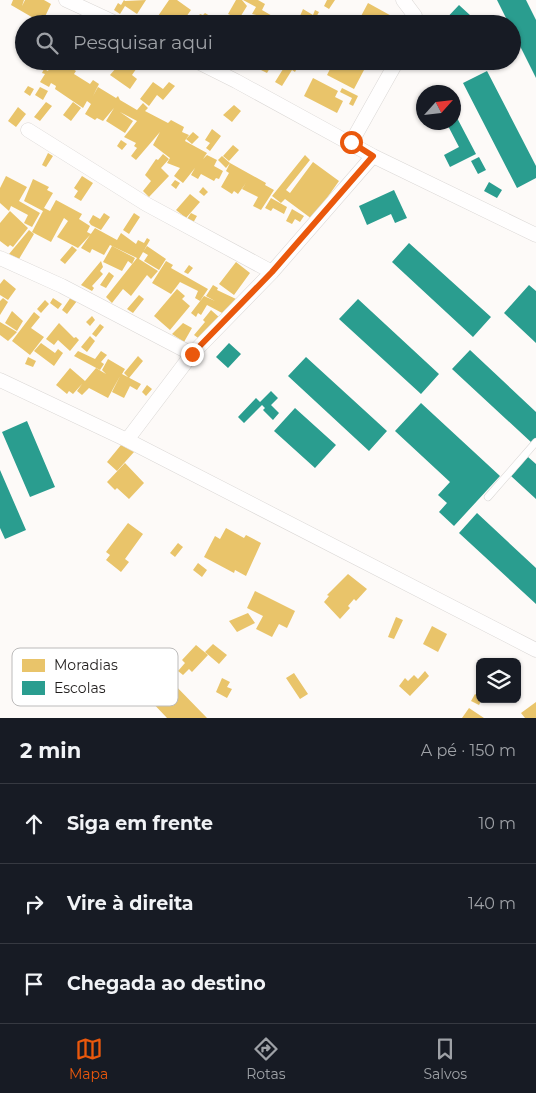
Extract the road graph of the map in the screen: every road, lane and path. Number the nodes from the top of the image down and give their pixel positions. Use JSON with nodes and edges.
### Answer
{"nodes":[{"id":1,"x":66,"y":0,"type":"edge"},
{"id":2,"x":403,"y":0,"type":"edge"},
{"id":3,"x":98,"y":15,"type":"edge"},
{"id":4,"x":414,"y":15,"type":"edge"},
{"id":5,"x":213,"y":70,"type":"edge"},
{"id":6,"x":392,"y":70,"type":"edge"},
{"id":7,"x":28,"y":130,"type":"dead end"},
{"id":8,"x":351,"y":142,"type":"junction"},
{"id":9,"x":373,"y":156,"type":"junction"},
{"id":10,"x":536,"y":235,"type":"edge"},
{"id":11,"x":2,"y":262,"type":"edge"},
{"id":12,"x":272,"y":272,"type":"junction"},
{"id":13,"x":192,"y":354,"type":"junction"},
{"id":14,"x":0,"y":380,"type":"edge"},
{"id":15,"x":127,"y":440,"type":"junction"},
{"id":16,"x":536,"y":442,"type":"edge"},
{"id":17,"x":488,"y":497,"type":"dead end"},
{"id":18,"x":536,"y":650,"type":"edge"}],
"edges":[{"from":1,"to":3,"type":"street"},
{"from":2,"to":4,"type":"street"},
{"from":5,"to":8,"type":"street"},
{"from":6,"to":8,"type":"street"},
{"from":7,"to":12,"type":"street"},
{"from":8,"to":9,"type":"street"},
{"from":9,"to":10,"type":"street"},
{"from":9,"to":12,"type":"street"},
{"from":11,"to":13,"type":"street"},
{"from":12,"to":13,"type":"street"},
{"from":13,"to":15,"type":"street"},
{"from":14,"to":15,"type":"street"},
{"from":15,"to":18,"type":"street"},
{"from":16,"to":17,"type":"lane"}]}
